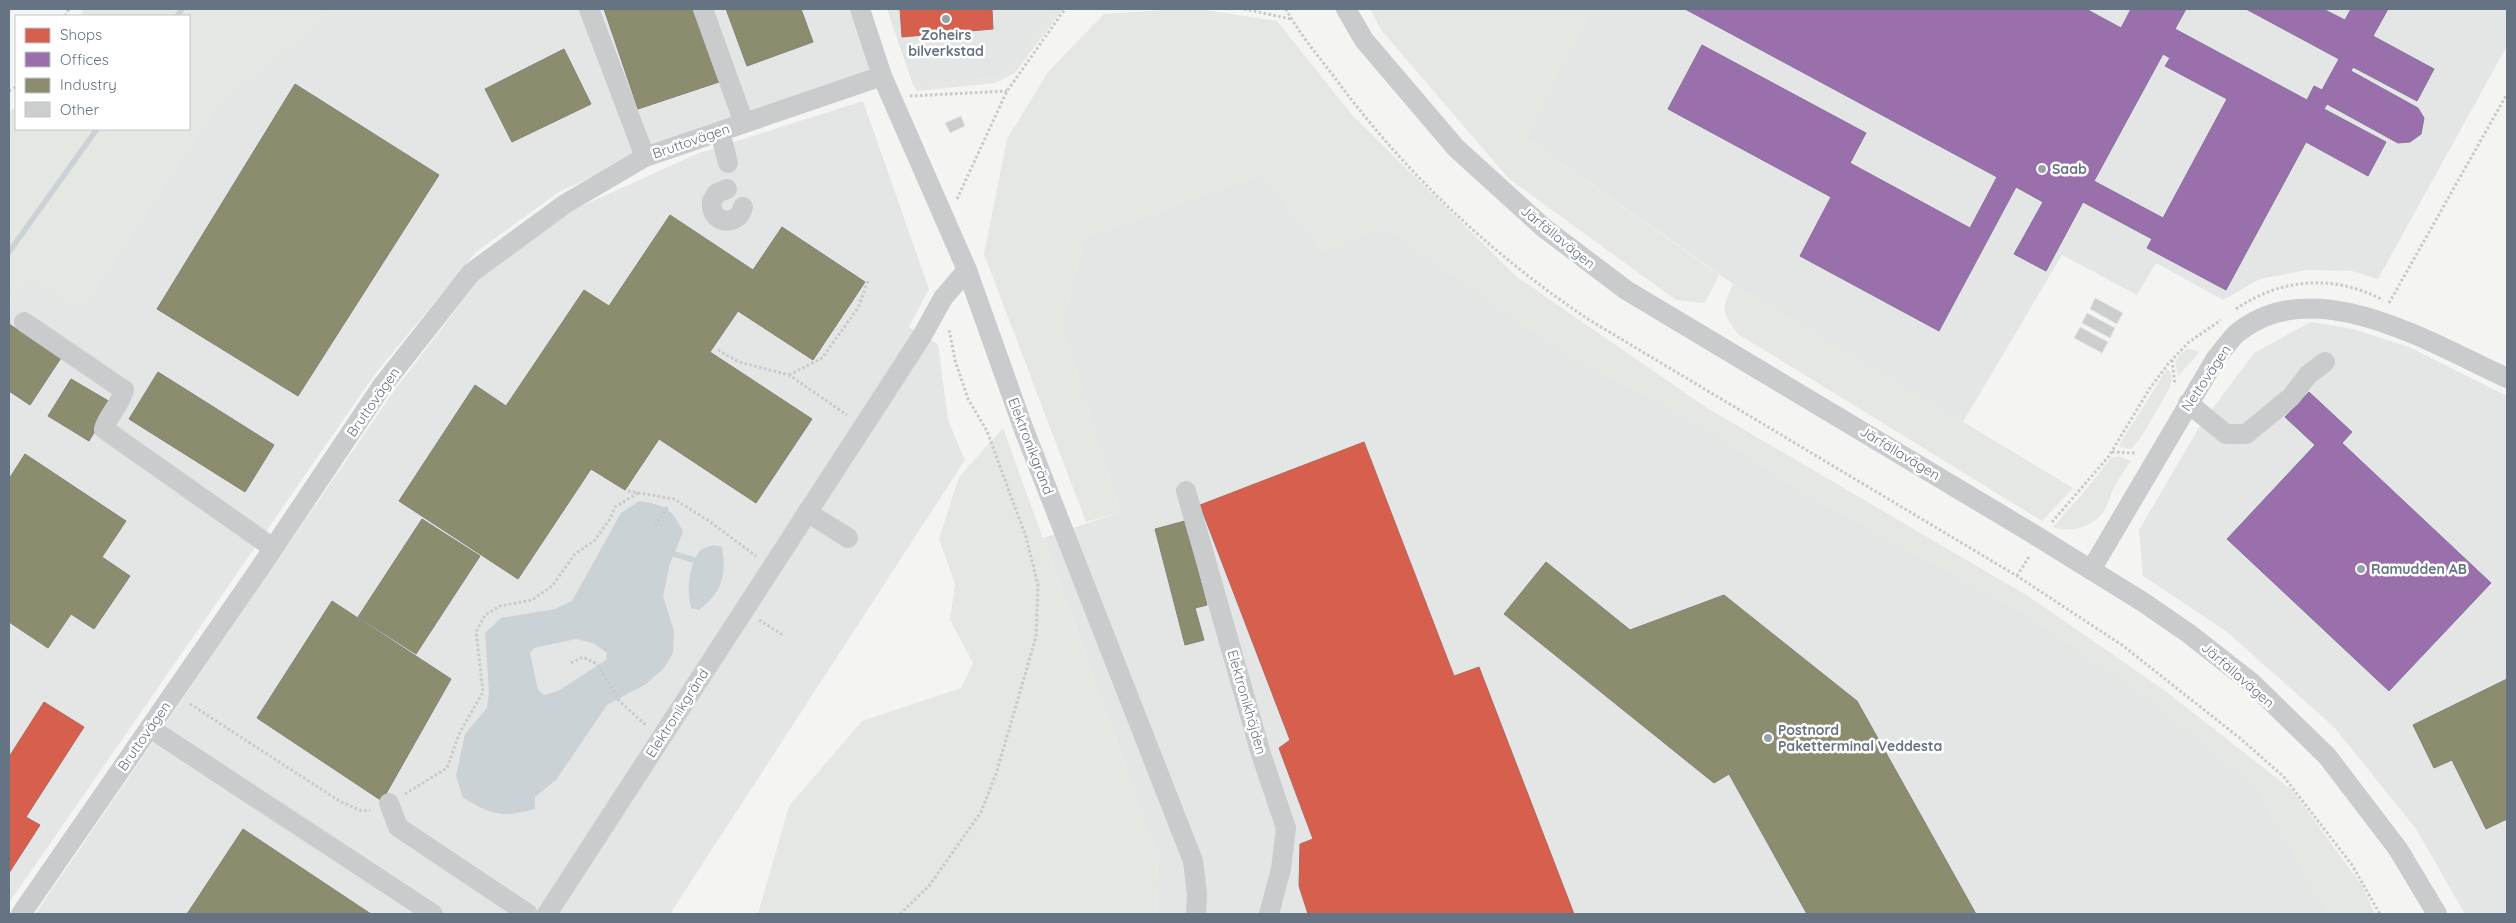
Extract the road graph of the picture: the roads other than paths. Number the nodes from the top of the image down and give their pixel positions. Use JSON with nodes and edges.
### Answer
{"nodes":[{"id":1,"x":589,"y":9,"type":"edge"},
{"id":2,"x":703,"y":9,"type":"edge"},
{"id":3,"x":860,"y":9,"type":"edge"},
{"id":4,"x":1346,"y":9,"type":"edge"},
{"id":5,"x":882,"y":76,"type":"junction"},
{"id":6,"x":744,"y":123,"type":"junction"},
{"id":7,"x":720,"y":132,"type":"junction"},
{"id":8,"x":645,"y":157,"type":"junction"},
{"id":9,"x":728,"y":163,"type":"dead end"},
{"id":10,"x":722,"y":191,"type":"dead end"},
{"id":11,"x":743,"y":207,"type":"dead end"},
{"id":12,"x":967,"y":270,"type":"junction"},
{"id":13,"x":24,"y":322,"type":"dead end"},
{"id":14,"x":2325,"y":362,"type":"dead end"},
{"id":15,"x":2507,"y":378,"type":"edge"},
{"id":16,"x":2188,"y":403,"type":"junction"},
{"id":17,"x":1186,"y":491,"type":"dead end"},
{"id":18,"x":807,"y":512,"type":"junction"},
{"id":19,"x":848,"y":538,"type":"dead end"},
{"id":20,"x":273,"y":548,"type":"junction"},
{"id":21,"x":2091,"y":570,"type":"junction"},
{"id":22,"x":150,"y":728,"type":"junction"},
{"id":23,"x":389,"y":803,"type":"road end"},
{"id":24,"x":21,"y":914,"type":"edge"},
{"id":25,"x":433,"y":914,"type":"edge"},
{"id":26,"x":528,"y":914,"type":"edge"},
{"id":27,"x":547,"y":914,"type":"edge"},
{"id":28,"x":1196,"y":914,"type":"edge"},
{"id":29,"x":1268,"y":914,"type":"edge"},
{"id":30,"x":2437,"y":914,"type":"edge"}],
"edges":[{"from":1,"to":8,"type":"street"},
{"from":2,"to":6,"type":"street"},
{"from":3,"to":5,"type":"street","name":"Elektronikgränd"},
{"from":4,"to":21,"type":"street","name":"Järfällavägen"},
{"from":5,"to":6,"type":"street","name":"Bruttovägen"},
{"from":5,"to":12,"type":"street","name":"Elektronikgränd"},
{"from":6,"to":7,"type":"street","name":"Bruttovägen"},
{"from":7,"to":8,"type":"street","name":"Bruttovägen"},
{"from":7,"to":9,"type":"street"},
{"from":8,"to":20,"type":"street","name":"Bruttovägen"},
{"from":10,"to":11,"type":"street"},
{"from":12,"to":18,"type":"street","name":"Elektronikgränd"},
{"from":12,"to":28,"type":"street","name":"Elektronikgränd"},
{"from":13,"to":20,"type":"street"},
{"from":14,"to":16,"type":"street"},
{"from":15,"to":16,"type":"street","name":"Nettovägen"},
{"from":16,"to":21,"type":"street","name":"Nettovägen"},
{"from":17,"to":29,"type":"street","name":"Elektronikhöjden"},
{"from":18,"to":19,"type":"street"},
{"from":18,"to":27,"type":"street","name":"Elektronikgränd"},
{"from":20,"to":22,"type":"street","name":"Bruttovägen"},
{"from":21,"to":30,"type":"street","name":"Järfällavägen"},
{"from":22,"to":24,"type":"street","name":"Bruttovägen"},
{"from":22,"to":25,"type":"street"},
{"from":23,"to":26,"type":"street"}]}
